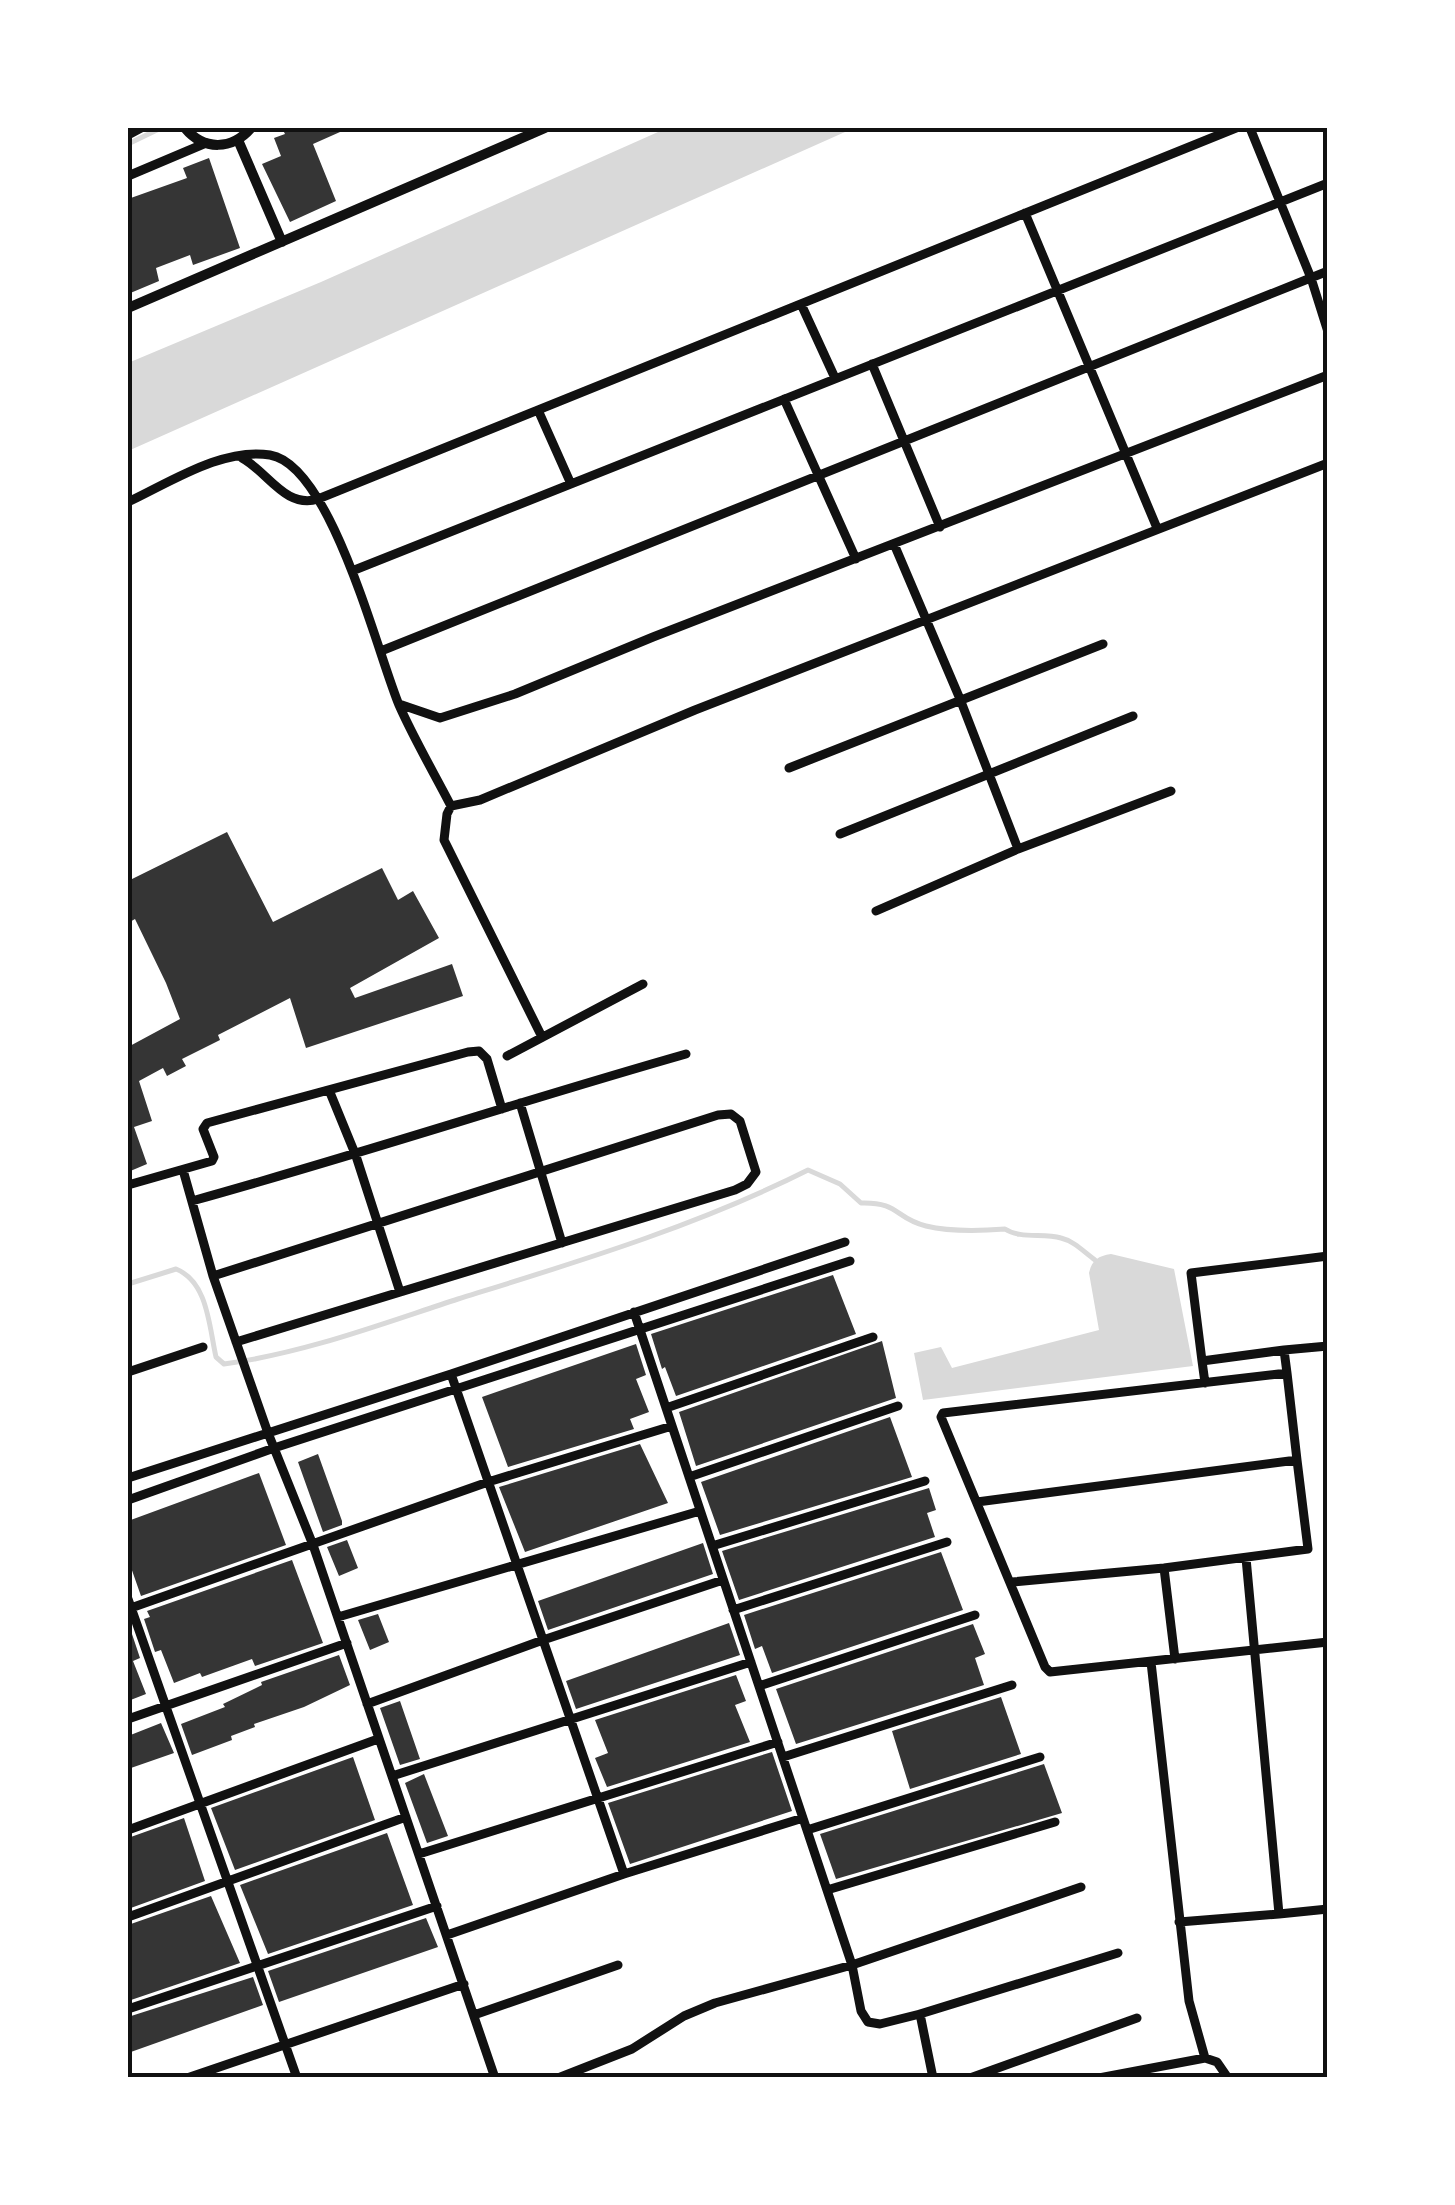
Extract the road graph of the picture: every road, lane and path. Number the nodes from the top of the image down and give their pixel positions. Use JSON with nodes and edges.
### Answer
{"nodes":[{"id":1,"x":142,"y":128,"type":"edge"},
{"id":2,"x":185,"y":128,"type":"edge"},
{"id":3,"x":251,"y":128,"type":"edge"},
{"id":4,"x":545,"y":128,"type":"edge"},
{"id":5,"x":1236,"y":128,"type":"edge"},
{"id":6,"x":1250,"y":128,"type":"edge"},
{"id":7,"x":128,"y":134,"type":"edge"},
{"id":8,"x":238,"y":140,"type":"junction"},
{"id":9,"x":206,"y":144,"type":"junction"},
{"id":10,"x":128,"y":176,"type":"edge"},
{"id":11,"x":1328,"y":183,"type":"edge"},
{"id":12,"x":1281,"y":201,"type":"junction"},
{"id":13,"x":1025,"y":213,"type":"junction"},
{"id":14,"x":282,"y":242,"type":"junction"},
{"id":15,"x":1328,"y":271,"type":"edge"},
{"id":16,"x":1310,"y":278,"type":"junction"},
{"id":17,"x":1060,"y":290,"type":"junction"},
{"id":18,"x":800,"y":304,"type":"junction"},
{"id":19,"x":128,"y":308,"type":"edge"},
{"id":20,"x":1328,"y":332,"type":"edge"},
{"id":21,"x":872,"y":364,"type":"junction"},
{"id":22,"x":1092,"y":366,"type":"junction"},
{"id":23,"x":1328,"y":374,"type":"edge"},
{"id":24,"x":835,"y":378,"type":"junction"},
{"id":25,"x":784,"y":399,"type":"junction"},
{"id":26,"x":538,"y":410,"type":"junction"},
{"id":27,"x":904,"y":441,"type":"junction"},
{"id":28,"x":1126,"y":453,"type":"junction"},
{"id":29,"x":240,"y":456,"type":"junction"},
{"id":30,"x":1328,"y":463,"type":"edge"},
{"id":31,"x":819,"y":475,"type":"junction"},
{"id":32,"x":571,"y":484,"type":"junction"},
{"id":33,"x":318,"y":499,"type":"junction"},
{"id":34,"x":128,"y":502,"type":"edge"},
{"id":35,"x":940,"y":526,"type":"junction"},
{"id":36,"x":1156,"y":528,"type":"junction"},
{"id":37,"x":894,"y":544,"type":"junction"},
{"id":38,"x":856,"y":559,"type":"junction"},
{"id":39,"x":352,"y":571,"type":"junction"},
{"id":40,"x":927,"y":618,"type":"junction"},
{"id":41,"x":1102,"y":644,"type":"dead end"},
{"id":42,"x":381,"y":651,"type":"junction"},
{"id":43,"x":960,"y":699,"type":"junction"},
{"id":44,"x":399,"y":704,"type":"junction"},
{"id":45,"x":1132,"y":716,"type":"dead end"},
{"id":46,"x":789,"y":768,"type":"dead end"},
{"id":47,"x":990,"y":775,"type":"junction"},
{"id":48,"x":1171,"y":791,"type":"dead end"},
{"id":49,"x":452,"y":806,"type":"junction"},
{"id":50,"x":840,"y":834,"type":"dead end"},
{"id":51,"x":1018,"y":849,"type":"junction"},
{"id":52,"x":876,"y":911,"type":"dead end"},
{"id":53,"x":644,"y":984,"type":"dead end"},
{"id":54,"x":542,"y":1037,"type":"junction"},
{"id":55,"x":686,"y":1054,"type":"dead end"},
{"id":56,"x":507,"y":1056,"type":"dead end"},
{"id":57,"x":329,"y":1090,"type":"junction"},
{"id":58,"x":520,"y":1103,"type":"junction"},
{"id":59,"x":502,"y":1109,"type":"junction"},
{"id":60,"x":356,"y":1156,"type":"junction"},
{"id":61,"x":183,"y":1170,"type":"junction"},
{"id":62,"x":539,"y":1172,"type":"junction"},
{"id":63,"x":128,"y":1185,"type":"edge"},
{"id":64,"x":192,"y":1201,"type":"junction"},
{"id":65,"x":380,"y":1224,"type":"junction"},
{"id":66,"x":562,"y":1242,"type":"junction"},
{"id":67,"x":844,"y":1242,"type":"dead end"},
{"id":68,"x":1328,"y":1256,"type":"edge"},
{"id":69,"x":850,"y":1261,"type":"dead end"},
{"id":70,"x":213,"y":1276,"type":"junction"},
{"id":71,"x":400,"y":1292,"type":"junction"},
{"id":72,"x":634,"y":1312,"type":"junction"},
{"id":73,"x":640,"y":1331,"type":"junction"},
{"id":74,"x":873,"y":1337,"type":"dead end"},
{"id":75,"x":237,"y":1346,"type":"junction"},
{"id":76,"x":1328,"y":1346,"type":"edge"},
{"id":77,"x":202,"y":1347,"type":"dead end"},
{"id":78,"x":1284,"y":1350,"type":"junction"},
{"id":79,"x":1202,"y":1361,"type":"junction"},
{"id":80,"x":128,"y":1372,"type":"edge"},
{"id":81,"x":1287,"y":1373,"type":"junction"},
{"id":82,"x":451,"y":1374,"type":"junction"},
{"id":83,"x":1206,"y":1384,"type":"junction"},
{"id":84,"x":458,"y":1391,"type":"junction"},
{"id":85,"x":898,"y":1406,"type":"dead end"},
{"id":86,"x":666,"y":1408,"type":"junction"},
{"id":87,"x":672,"y":1426,"type":"junction"},
{"id":88,"x":268,"y":1432,"type":"junction"},
{"id":89,"x":274,"y":1448,"type":"junction"},
{"id":90,"x":1297,"y":1460,"type":"junction"},
{"id":91,"x":688,"y":1476,"type":"junction"},
{"id":92,"x":128,"y":1478,"type":"edge"},
{"id":93,"x":925,"y":1481,"type":"dead end"},
{"id":94,"x":488,"y":1482,"type":"junction"},
{"id":95,"x":128,"y":1500,"type":"edge"},
{"id":96,"x":977,"y":1502,"type":"junction"},
{"id":97,"x":700,"y":1511,"type":"junction"},
{"id":98,"x":947,"y":1542,"type":"dead end"},
{"id":99,"x":313,"y":1545,"type":"junction"},
{"id":100,"x":712,"y":1546,"type":"junction"},
{"id":101,"x":1246,"y":1558,"type":"junction"},
{"id":102,"x":516,"y":1562,"type":"junction"},
{"id":103,"x":1164,"y":1568,"type":"junction"},
{"id":104,"x":724,"y":1580,"type":"junction"},
{"id":105,"x":1012,"y":1582,"type":"junction"},
{"id":106,"x":129,"y":1605,"type":"edge"},
{"id":107,"x":733,"y":1610,"type":"junction"},
{"id":108,"x":975,"y":1615,"type":"dead end"},
{"id":109,"x":338,"y":1617,"type":"junction"},
{"id":110,"x":543,"y":1640,"type":"junction"},
{"id":111,"x":1328,"y":1642,"type":"edge"},
{"id":112,"x":347,"y":1643,"type":"junction"},
{"id":113,"x":1256,"y":1650,"type":"junction"},
{"id":114,"x":1175,"y":1659,"type":"junction"},
{"id":115,"x":751,"y":1662,"type":"junction"},
{"id":116,"x":1151,"y":1662,"type":"junction"},
{"id":117,"x":1012,"y":1685,"type":"dead end"},
{"id":118,"x":759,"y":1686,"type":"junction"},
{"id":119,"x":368,"y":1704,"type":"junction"},
{"id":120,"x":166,"y":1706,"type":"junction"},
{"id":121,"x":570,"y":1718,"type":"junction"},
{"id":122,"x":128,"y":1719,"type":"edge"},
{"id":123,"x":378,"y":1739,"type":"junction"},
{"id":124,"x":778,"y":1742,"type":"junction"},
{"id":125,"x":1040,"y":1757,"type":"dead end"},
{"id":126,"x":783,"y":1758,"type":"junction"},
{"id":127,"x":392,"y":1776,"type":"junction"},
{"id":128,"x":597,"y":1797,"type":"junction"},
{"id":129,"x":198,"y":1803,"type":"junction"},
{"id":130,"x":406,"y":1817,"type":"junction"},
{"id":131,"x":803,"y":1818,"type":"junction"},
{"id":132,"x":1055,"y":1822,"type":"dead end"},
{"id":133,"x":128,"y":1830,"type":"edge"},
{"id":134,"x":807,"y":1830,"type":"junction"},
{"id":135,"x":419,"y":1854,"type":"junction"},
{"id":136,"x":624,"y":1874,"type":"junction"},
{"id":137,"x":228,"y":1881,"type":"junction"},
{"id":138,"x":1081,"y":1888,"type":"dead end"},
{"id":139,"x":827,"y":1890,"type":"junction"},
{"id":140,"x":437,"y":1906,"type":"junction"},
{"id":141,"x":1328,"y":1909,"type":"edge"},
{"id":142,"x":1279,"y":1914,"type":"junction"},
{"id":143,"x":128,"y":1917,"type":"edge"},
{"id":144,"x":1179,"y":1922,"type":"junction"},
{"id":145,"x":447,"y":1935,"type":"junction"},
{"id":146,"x":1118,"y":1953,"type":"dead end"},
{"id":147,"x":618,"y":1965,"type":"dead end"},
{"id":148,"x":852,"y":1965,"type":"junction"},
{"id":149,"x":258,"y":1966,"type":"junction"},
{"id":150,"x":464,"y":1984,"type":"junction"},
{"id":151,"x":128,"y":2008,"type":"edge"},
{"id":152,"x":920,"y":2014,"type":"junction"},
{"id":153,"x":474,"y":2016,"type":"junction"},
{"id":154,"x":1137,"y":2018,"type":"dead end"},
{"id":155,"x":285,"y":2044,"type":"junction"},
{"id":156,"x":1204,"y":2058,"type":"junction"},
{"id":157,"x":1116,"y":2075,"type":"edge"},
{"id":158,"x":187,"y":2078,"type":"edge"},
{"id":159,"x":297,"y":2078,"type":"edge"},
{"id":160,"x":496,"y":2078,"type":"edge"},
{"id":161,"x":558,"y":2078,"type":"edge"},
{"id":162,"x":933,"y":2078,"type":"edge"},
{"id":163,"x":970,"y":2078,"type":"edge"},
{"id":164,"x":1099,"y":2078,"type":"edge"},
{"id":165,"x":1228,"y":2078,"type":"edge"}],
"edges":[{"from":1,"to":7,"type":"street"},
{"from":2,"to":9,"type":"street"},
{"from":3,"to":8,"type":"street"},
{"from":4,"to":14,"type":"street"},
{"from":5,"to":13,"type":"street"},
{"from":6,"to":12,"type":"street"},
{"from":8,"to":9,"type":"street"},
{"from":8,"to":14,"type":"street"},
{"from":9,"to":10,"type":"street"},
{"from":11,"to":12,"type":"street"},
{"from":12,"to":16,"type":"street"},
{"from":12,"to":17,"type":"street"},
{"from":13,"to":17,"type":"street"},
{"from":13,"to":18,"type":"street"},
{"from":14,"to":19,"type":"street"},
{"from":15,"to":16,"type":"street"},
{"from":16,"to":20,"type":"street"},
{"from":16,"to":22,"type":"street"},
{"from":17,"to":21,"type":"street"},
{"from":17,"to":22,"type":"street"},
{"from":18,"to":24,"type":"street"},
{"from":18,"to":26,"type":"street"},
{"from":21,"to":24,"type":"street"},
{"from":21,"to":27,"type":"street"},
{"from":22,"to":27,"type":"street"},
{"from":22,"to":28,"type":"street"},
{"from":23,"to":28,"type":"street"},
{"from":24,"to":25,"type":"street"},
{"from":25,"to":31,"type":"street"},
{"from":25,"to":32,"type":"street"},
{"from":26,"to":32,"type":"street"},
{"from":26,"to":33,"type":"street"},
{"from":27,"to":31,"type":"street"},
{"from":27,"to":35,"type":"street"},
{"from":28,"to":35,"type":"street"},
{"from":28,"to":36,"type":"street"},
{"from":29,"to":33,"type":"street"},
{"from":29,"to":33,"type":"street"},
{"from":29,"to":34,"type":"street"},
{"from":30,"to":36,"type":"street"},
{"from":31,"to":38,"type":"street"},
{"from":31,"to":42,"type":"street"},
{"from":32,"to":39,"type":"street"},
{"from":33,"to":39,"type":"street"},
{"from":35,"to":37,"type":"street"},
{"from":36,"to":40,"type":"street"},
{"from":37,"to":38,"type":"street"},
{"from":37,"to":40,"type":"street"},
{"from":38,"to":44,"type":"street"},
{"from":39,"to":42,"type":"street"},
{"from":40,"to":43,"type":"street"},
{"from":40,"to":49,"type":"street"},
{"from":41,"to":43,"type":"street"},
{"from":42,"to":44,"type":"street"},
{"from":43,"to":46,"type":"street"},
{"from":43,"to":47,"type":"street"},
{"from":44,"to":49,"type":"street"},
{"from":45,"to":47,"type":"street"},
{"from":47,"to":50,"type":"street"},
{"from":47,"to":51,"type":"street"},
{"from":48,"to":51,"type":"street"},
{"from":49,"to":54,"type":"street"},
{"from":51,"to":52,"type":"street"},
{"from":53,"to":54,"type":"street"},
{"from":54,"to":56,"type":"street"},
{"from":55,"to":58,"type":"street"},
{"from":57,"to":59,"type":"street"},
{"from":57,"to":60,"type":"street"},
{"from":57,"to":61,"type":"street"},
{"from":58,"to":59,"type":"street"},
{"from":58,"to":62,"type":"street"},
{"from":59,"to":60,"type":"street"},
{"from":60,"to":64,"type":"street"},
{"from":60,"to":65,"type":"street"},
{"from":61,"to":63,"type":"street"},
{"from":61,"to":64,"type":"street"},
{"from":62,"to":65,"type":"street"},
{"from":62,"to":66,"type":"street"},
{"from":62,"to":66,"type":"street"},
{"from":64,"to":70,"type":"street"},
{"from":65,"to":70,"type":"street"},
{"from":65,"to":71,"type":"street"},
{"from":66,"to":71,"type":"street"},
{"from":67,"to":72,"type":"street"},
{"from":68,"to":79,"type":"street"},
{"from":69,"to":73,"type":"street"},
{"from":70,"to":75,"type":"street"},
{"from":71,"to":75,"type":"street"},
{"from":72,"to":73,"type":"street"},
{"from":72,"to":82,"type":"street"},
{"from":73,"to":84,"type":"street"},
{"from":73,"to":86,"type":"street"},
{"from":74,"to":86,"type":"street"},
{"from":75,"to":88,"type":"street"},
{"from":76,"to":78,"type":"street"},
{"from":77,"to":80,"type":"street"},
{"from":78,"to":79,"type":"street"},
{"from":78,"to":81,"type":"street"},
{"from":79,"to":83,"type":"street"},
{"from":81,"to":83,"type":"street"},
{"from":81,"to":90,"type":"street"},
{"from":82,"to":84,"type":"street"},
{"from":82,"to":88,"type":"street"},
{"from":83,"to":96,"type":"street"},
{"from":84,"to":89,"type":"street"},
{"from":84,"to":94,"type":"street"},
{"from":85,"to":91,"type":"street"},
{"from":86,"to":87,"type":"street"},
{"from":87,"to":91,"type":"street"},
{"from":87,"to":94,"type":"street"},
{"from":88,"to":89,"type":"street"},
{"from":88,"to":92,"type":"street"},
{"from":89,"to":95,"type":"street"},
{"from":89,"to":99,"type":"street"},
{"from":90,"to":96,"type":"street"},
{"from":90,"to":101,"type":"street"},
{"from":91,"to":97,"type":"street"},
{"from":93,"to":100,"type":"street"},
{"from":94,"to":99,"type":"street"},
{"from":94,"to":102,"type":"street"},
{"from":96,"to":105,"type":"street"},
{"from":97,"to":100,"type":"street"},
{"from":97,"to":102,"type":"street"},
{"from":98,"to":107,"type":"street"},
{"from":99,"to":106,"type":"street"},
{"from":99,"to":109,"type":"street"},
{"from":100,"to":104,"type":"street"},
{"from":101,"to":103,"type":"street"},
{"from":101,"to":113,"type":"street"},
{"from":102,"to":109,"type":"street"},
{"from":102,"to":110,"type":"street"},
{"from":103,"to":105,"type":"street"},
{"from":103,"to":114,"type":"street"},
{"from":104,"to":107,"type":"street"},
{"from":104,"to":110,"type":"street"},
{"from":105,"to":116,"type":"street"},
{"from":106,"to":120,"type":"street"},
{"from":107,"to":115,"type":"street"},
{"from":108,"to":118,"type":"street"},
{"from":109,"to":112,"type":"street"},
{"from":110,"to":119,"type":"street"},
{"from":110,"to":121,"type":"street"},
{"from":111,"to":113,"type":"street"},
{"from":112,"to":119,"type":"street"},
{"from":112,"to":120,"type":"street"},
{"from":113,"to":114,"type":"street"},
{"from":113,"to":142,"type":"street"},
{"from":114,"to":116,"type":"street"},
{"from":115,"to":118,"type":"street"},
{"from":115,"to":121,"type":"street"},
{"from":116,"to":144,"type":"street"},
{"from":117,"to":126,"type":"street"},
{"from":118,"to":124,"type":"street"},
{"from":119,"to":123,"type":"street"},
{"from":120,"to":122,"type":"street"},
{"from":120,"to":129,"type":"street"},
{"from":121,"to":127,"type":"street"},
{"from":121,"to":128,"type":"street"},
{"from":123,"to":127,"type":"street"},
{"from":123,"to":129,"type":"street"},
{"from":124,"to":126,"type":"street"},
{"from":124,"to":128,"type":"street"},
{"from":125,"to":134,"type":"street"},
{"from":126,"to":131,"type":"street"},
{"from":127,"to":130,"type":"street"},
{"from":128,"to":135,"type":"street"},
{"from":128,"to":136,"type":"street"},
{"from":129,"to":133,"type":"street"},
{"from":129,"to":137,"type":"street"},
{"from":130,"to":135,"type":"street"},
{"from":130,"to":137,"type":"street"},
{"from":131,"to":134,"type":"street"},
{"from":131,"to":136,"type":"street"},
{"from":132,"to":139,"type":"street"},
{"from":134,"to":139,"type":"street"},
{"from":135,"to":140,"type":"street"},
{"from":136,"to":145,"type":"street"},
{"from":137,"to":143,"type":"street"},
{"from":137,"to":149,"type":"street"},
{"from":138,"to":148,"type":"street"},
{"from":139,"to":148,"type":"street"},
{"from":140,"to":145,"type":"street"},
{"from":140,"to":149,"type":"street"},
{"from":141,"to":142,"type":"street"},
{"from":142,"to":144,"type":"street"},
{"from":144,"to":156,"type":"street"},
{"from":145,"to":150,"type":"street"},
{"from":146,"to":152,"type":"street"},
{"from":147,"to":153,"type":"street"},
{"from":148,"to":152,"type":"street"},
{"from":148,"to":161,"type":"street"},
{"from":149,"to":151,"type":"street"},
{"from":149,"to":155,"type":"street"},
{"from":150,"to":153,"type":"street"},
{"from":150,"to":155,"type":"street"},
{"from":152,"to":162,"type":"street"},
{"from":153,"to":160,"type":"street"},
{"from":154,"to":163,"type":"street"},
{"from":155,"to":158,"type":"street"},
{"from":155,"to":159,"type":"street"},
{"from":156,"to":157,"type":"street"},
{"from":156,"to":165,"type":"street"},
{"from":157,"to":164,"type":"street"}]}
